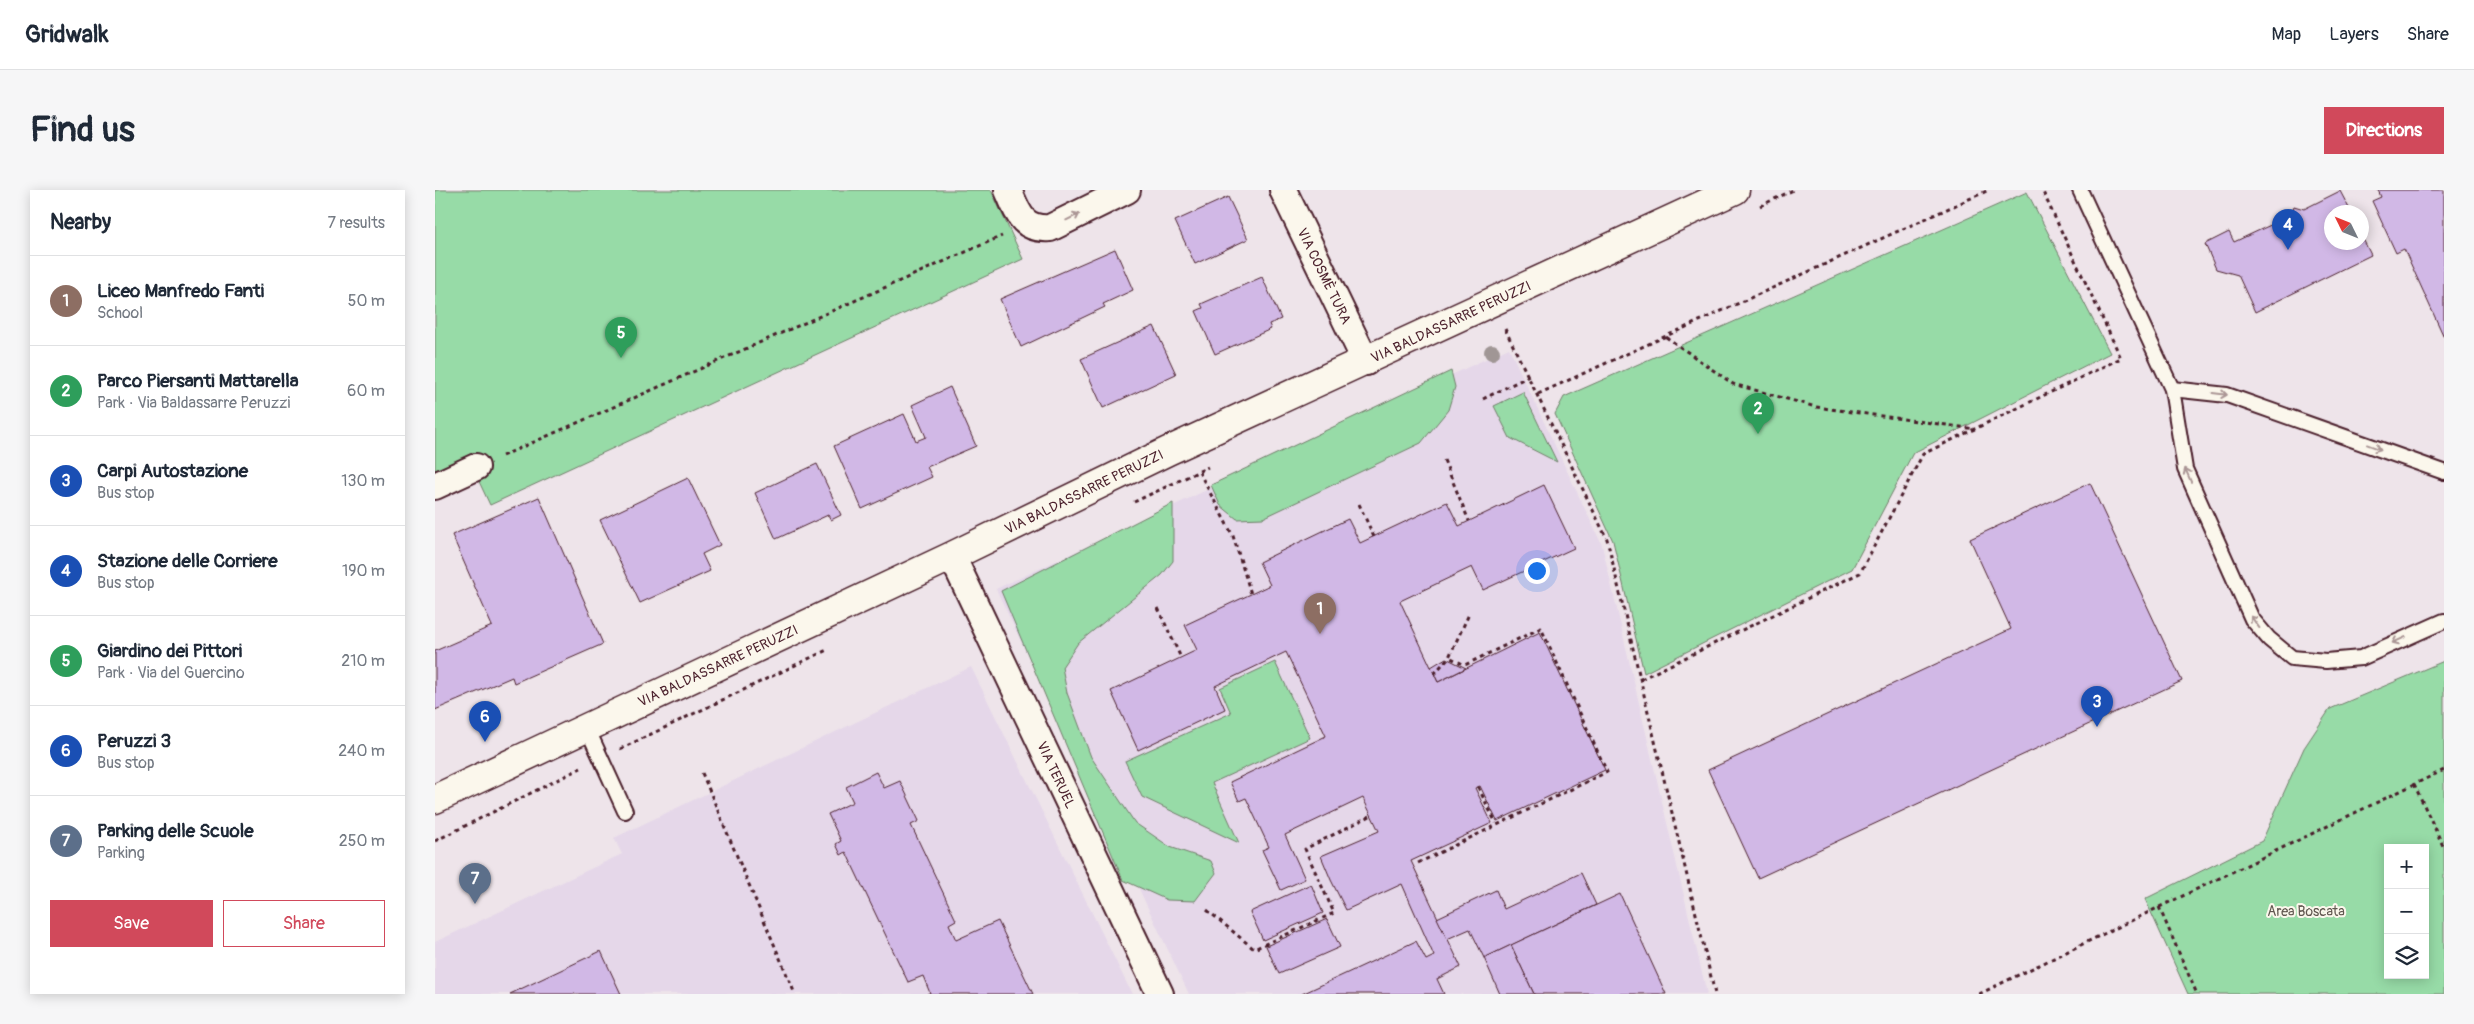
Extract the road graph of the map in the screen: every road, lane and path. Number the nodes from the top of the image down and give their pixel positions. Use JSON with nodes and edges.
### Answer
{"nodes":[{"id":1,"x":1007,"y":190,"type":"edge"},
{"id":2,"x":1127,"y":190,"type":"edge"},
{"id":3,"x":1283,"y":190,"type":"edge"},
{"id":4,"x":1735,"y":190,"type":"edge"},
{"id":5,"x":1793,"y":190,"type":"edge"},
{"id":6,"x":1989,"y":190,"type":"edge"},
{"id":7,"x":2042,"y":190,"type":"edge"},
{"id":8,"x":2080,"y":190,"type":"edge"},
{"id":9,"x":1758,"y":207,"type":"dead end"},
{"id":10,"x":1027,"y":225,"type":"junction"},
{"id":11,"x":1503,"y":326,"type":"dead end"},
{"id":12,"x":1665,"y":337,"type":"junction"},
{"id":13,"x":1365,"y":362,"type":"junction"},
{"id":14,"x":1529,"y":376,"type":"junction"},
{"id":15,"x":2172,"y":389,"type":"junction"},
{"id":16,"x":1538,"y":394,"type":"junction"},
{"id":17,"x":1483,"y":399,"type":"dead end"},
{"id":18,"x":1977,"y":429,"type":"junction"},
{"id":19,"x":1444,"y":460,"type":"dead end"},
{"id":20,"x":1217,"y":463,"type":"dead end"},
{"id":21,"x":476,"y":467,"type":"joint"},
{"id":22,"x":1199,"y":472,"type":"junction"},
{"id":23,"x":2444,"y":472,"type":"edge"},
{"id":24,"x":435,"y":486,"type":"edge"},
{"id":25,"x":1130,"y":504,"type":"dead end"},
{"id":26,"x":1359,"y":504,"type":"dead end"},
{"id":27,"x":1469,"y":521,"type":"dead end"},
{"id":28,"x":1374,"y":537,"type":"dead end"},
{"id":29,"x":952,"y":556,"type":"junction"},
{"id":30,"x":1251,"y":594,"type":"dead end"},
{"id":31,"x":1158,"y":608,"type":"dead end"},
{"id":32,"x":1469,"y":614,"type":"dead end"},
{"id":33,"x":2444,"y":621,"type":"edge"},
{"id":34,"x":832,"y":647,"type":"dead end"},
{"id":35,"x":1449,"y":657,"type":"junction"},
{"id":36,"x":1181,"y":658,"type":"dead end"},
{"id":37,"x":1434,"y":674,"type":"dead end"},
{"id":38,"x":1641,"y":679,"type":"junction"},
{"id":39,"x":587,"y":728,"type":"junction"},
{"id":40,"x":601,"y":758,"type":"junction"},
{"id":41,"x":2444,"y":770,"type":"edge"},
{"id":42,"x":702,"y":773,"type":"dead end"},
{"id":43,"x":2414,"y":784,"type":"junction"},
{"id":44,"x":1478,"y":787,"type":"dead end"},
{"id":45,"x":435,"y":799,"type":"edge"},
{"id":46,"x":625,"y":811,"type":"dead end"},
{"id":47,"x":1371,"y":815,"type":"dead end"},
{"id":48,"x":1496,"y":823,"type":"junction"},
{"id":49,"x":435,"y":841,"type":"edge"},
{"id":50,"x":2444,"y":848,"type":"edge"},
{"id":51,"x":1418,"y":863,"type":"dead end"},
{"id":52,"x":2159,"y":907,"type":"junction"},
{"id":53,"x":1207,"y":910,"type":"dead end"},
{"id":54,"x":795,"y":994,"type":"edge"},
{"id":55,"x":1160,"y":994,"type":"edge"},
{"id":56,"x":1715,"y":994,"type":"edge"},
{"id":57,"x":1979,"y":994,"type":"edge"},
{"id":58,"x":2197,"y":994,"type":"edge"}],
"edges":[{"from":1,"to":10,"type":"street"},
{"from":10,"to":2,"type":"street","one_way":true},
{"from":3,"to":13,"type":"street","name":"VIA COSMÈ TURA"},
{"from":4,"to":13,"type":"street","name":"VIA BALDASSARRE PERUZZI"},
{"from":5,"to":9,"type":"path"},
{"from":6,"to":12,"type":"path"},
{"from":7,"to":18,"type":"path"},
{"from":8,"to":15,"type":"lane"},
{"from":10,"to":21,"type":"path"},
{"from":11,"to":14,"type":"path"},
{"from":12,"to":16,"type":"path"},
{"from":12,"to":18,"type":"path"},
{"from":13,"to":29,"type":"street","name":"VIA BALDASSARRE PERUZZI"},
{"from":14,"to":16,"type":"path"},
{"from":14,"to":17,"type":"path"},
{"from":15,"to":23,"type":"lane","one_way":true},
{"from":33,"to":15,"type":"lane","one_way":true},
{"from":16,"to":38,"type":"path"},
{"from":18,"to":38,"type":"path"},
{"from":19,"to":27,"type":"path"},
{"from":20,"to":22,"type":"path"},
{"from":21,"to":24,"type":"street"},
{"from":22,"to":25,"type":"path"},
{"from":22,"to":30,"type":"path"},
{"from":26,"to":28,"type":"path"},
{"from":29,"to":39,"type":"street","name":"VIA BALDASSARRE PERUZZI"},
{"from":29,"to":55,"type":"street","name":"VIA TERUEL"},
{"from":31,"to":36,"type":"path"},
{"from":32,"to":35,"type":"path"},
{"from":34,"to":40,"type":"path"},
{"from":35,"to":37,"type":"path"},
{"from":35,"to":48,"type":"path"},
{"from":38,"to":56,"type":"path"},
{"from":39,"to":40,"type":"lane"},
{"from":39,"to":45,"type":"street","name":"VIA BALDASSARRE PERUZZI"},
{"from":40,"to":46,"type":"lane"},
{"from":40,"to":49,"type":"path"},
{"from":41,"to":43,"type":"path"},
{"from":42,"to":54,"type":"path"},
{"from":43,"to":50,"type":"path"},
{"from":43,"to":52,"type":"path"},
{"from":44,"to":48,"type":"path"},
{"from":47,"to":53,"type":"path"},
{"from":48,"to":51,"type":"path"},
{"from":52,"to":57,"type":"path"},
{"from":52,"to":58,"type":"path"}]}
